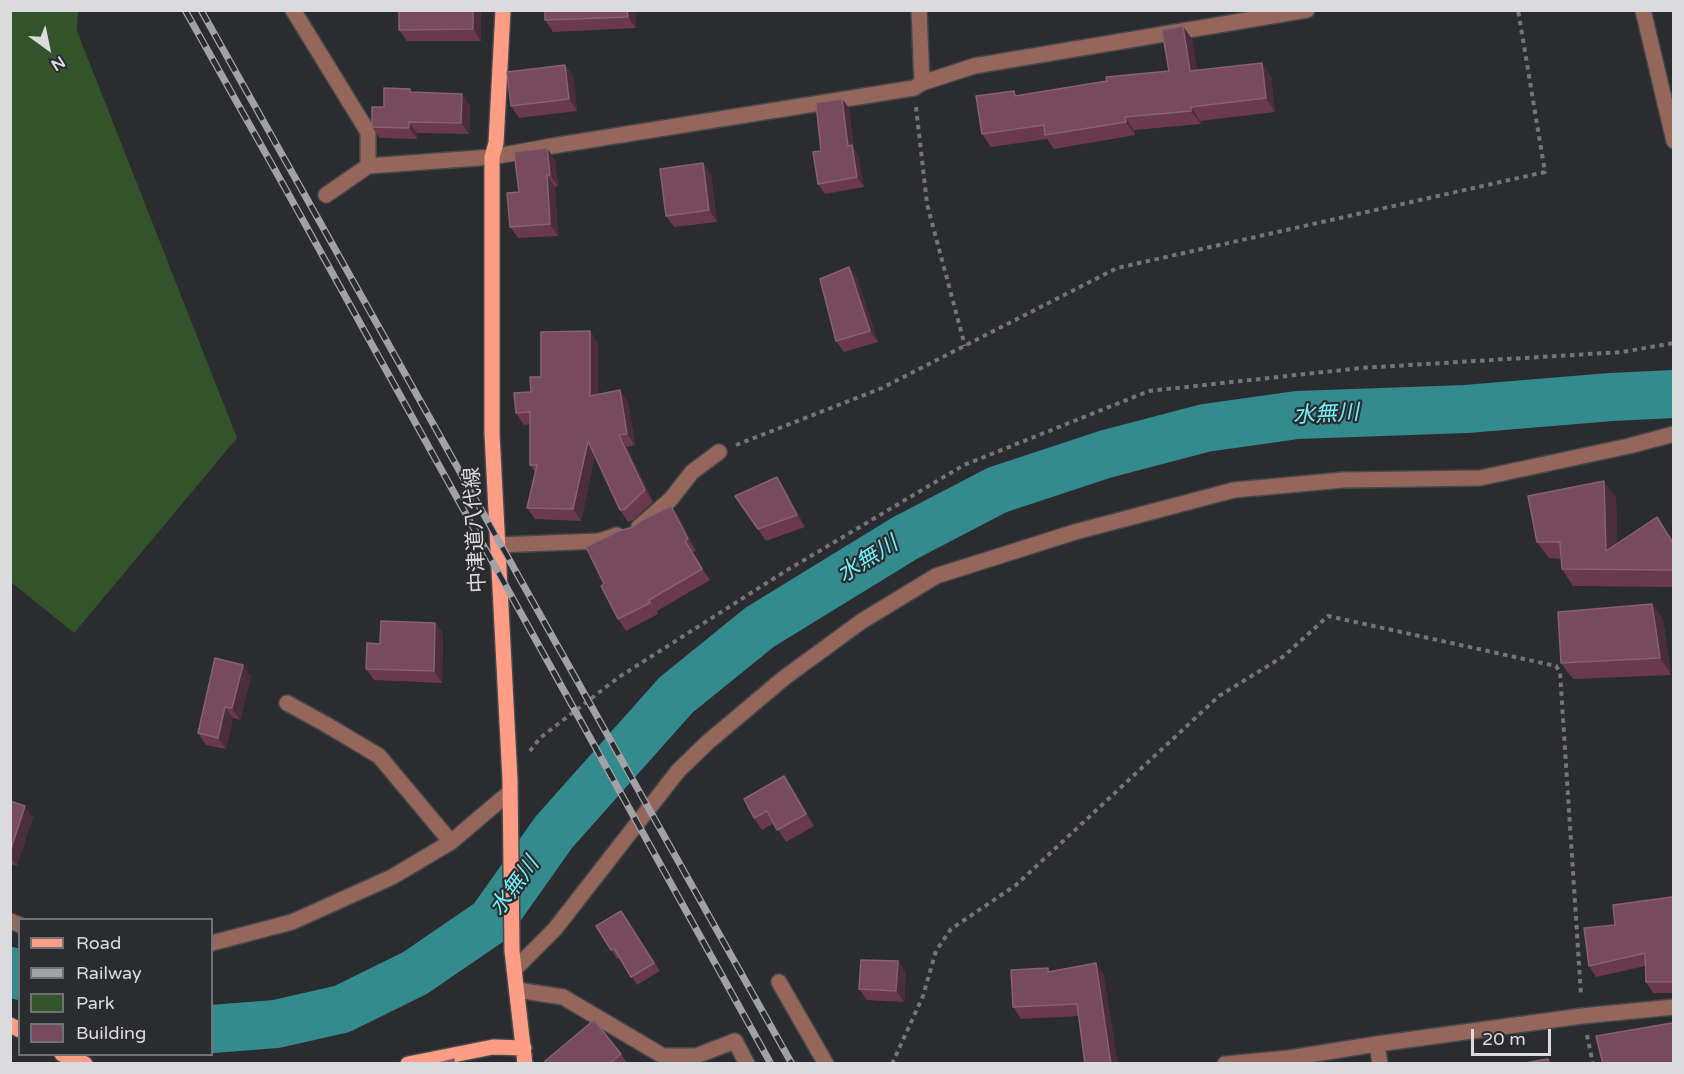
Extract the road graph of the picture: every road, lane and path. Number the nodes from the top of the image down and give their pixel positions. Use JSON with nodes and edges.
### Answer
{"nodes":[{"id":1,"x":293,"y":10,"type":"edge"},
{"id":2,"x":503,"y":10,"type":"edge"},
{"id":3,"x":919,"y":10,"type":"edge"},
{"id":4,"x":1307,"y":10,"type":"edge"},
{"id":5,"x":1518,"y":10,"type":"edge"},
{"id":6,"x":1643,"y":10,"type":"edge"},
{"id":7,"x":918,"y":85,"type":"junction"},
{"id":8,"x":1674,"y":141,"type":"edge"},
{"id":9,"x":492,"y":157,"type":"junction"},
{"id":10,"x":368,"y":166,"type":"junction"},
{"id":11,"x":326,"y":195,"type":"dead end"},
{"id":12,"x":1674,"y":343,"type":"edge"},
{"id":13,"x":965,"y":346,"type":"junction"},
{"id":14,"x":1674,"y":434,"type":"edge"},
{"id":15,"x":719,"y":452,"type":"joint"},
{"id":16,"x":498,"y":545,"type":"junction"},
{"id":17,"x":287,"y":704,"type":"dead end"},
{"id":18,"x":510,"y":786,"type":"junction"},
{"id":19,"x":451,"y":842,"type":"junction"},
{"id":20,"x":213,"y":942,"type":"edge"},
{"id":21,"x":515,"y":969,"type":"junction"},
{"id":22,"x":779,"y":982,"type":"dead end"},
{"id":23,"x":517,"y":990,"type":"junction"},
{"id":24,"x":1674,"y":1007,"type":"edge"},
{"id":25,"x":1582,"y":1016,"type":"junction"},
{"id":26,"x":1377,"y":1044,"type":"junction"},
{"id":27,"x":524,"y":1048,"type":"junction"},
{"id":28,"x":68,"y":1058,"type":"edge"},
{"id":29,"x":663,"y":1060,"type":"edge"},
{"id":30,"x":1289,"y":1061,"type":"edge"},
{"id":31,"x":825,"y":1063,"type":"edge"},
{"id":32,"x":85,"y":1064,"type":"edge"},
{"id":33,"x":408,"y":1064,"type":"edge"},
{"id":34,"x":525,"y":1064,"type":"edge"},
{"id":35,"x":747,"y":1064,"type":"edge"},
{"id":36,"x":831,"y":1064,"type":"edge"},
{"id":37,"x":892,"y":1064,"type":"edge"},
{"id":38,"x":1225,"y":1064,"type":"edge"},
{"id":39,"x":1380,"y":1064,"type":"edge"},
{"id":40,"x":1593,"y":1064,"type":"edge"}],
"edges":[{"from":1,"to":10,"type":"street"},
{"from":2,"to":9,"type":"main road","name":"中津道八代線"},
{"from":3,"to":7,"type":"street"},
{"from":4,"to":7,"type":"street"},
{"from":5,"to":13,"type":"path"},
{"from":6,"to":8,"type":"street"},
{"from":7,"to":9,"type":"street"},
{"from":7,"to":13,"type":"path"},
{"from":9,"to":10,"type":"street"},
{"from":9,"to":16,"type":"main road","name":"中津道八代線"},
{"from":10,"to":11,"type":"street"},
{"from":12,"to":18,"type":"path"},
{"from":13,"to":15,"type":"path"},
{"from":14,"to":21,"type":"street"},
{"from":15,"to":16,"type":"street"},
{"from":16,"to":18,"type":"main road","name":"中津道八代線"},
{"from":17,"to":19,"type":"street"},
{"from":18,"to":19,"type":"street"},
{"from":18,"to":21,"type":"main road","name":"中津道八代線"},
{"from":19,"to":20,"type":"street"},
{"from":21,"to":23,"type":"main road","name":"中津道八代線"},
{"from":22,"to":31,"type":"street"},
{"from":23,"to":27,"type":"main road","name":"中津道八代線"},
{"from":23,"to":29,"type":"street"},
{"from":24,"to":25,"type":"street"},
{"from":25,"to":26,"type":"street"},
{"from":25,"to":37,"type":"path"},
{"from":25,"to":40,"type":"path"},
{"from":26,"to":30,"type":"street"},
{"from":26,"to":39,"type":"street"},
{"from":27,"to":33,"type":"main road"},
{"from":27,"to":34,"type":"main road","name":"中津道八代線"},
{"from":28,"to":32,"type":"main road"},
{"from":29,"to":35,"type":"street"},
{"from":30,"to":38,"type":"street"},
{"from":31,"to":36,"type":"street"}]}
